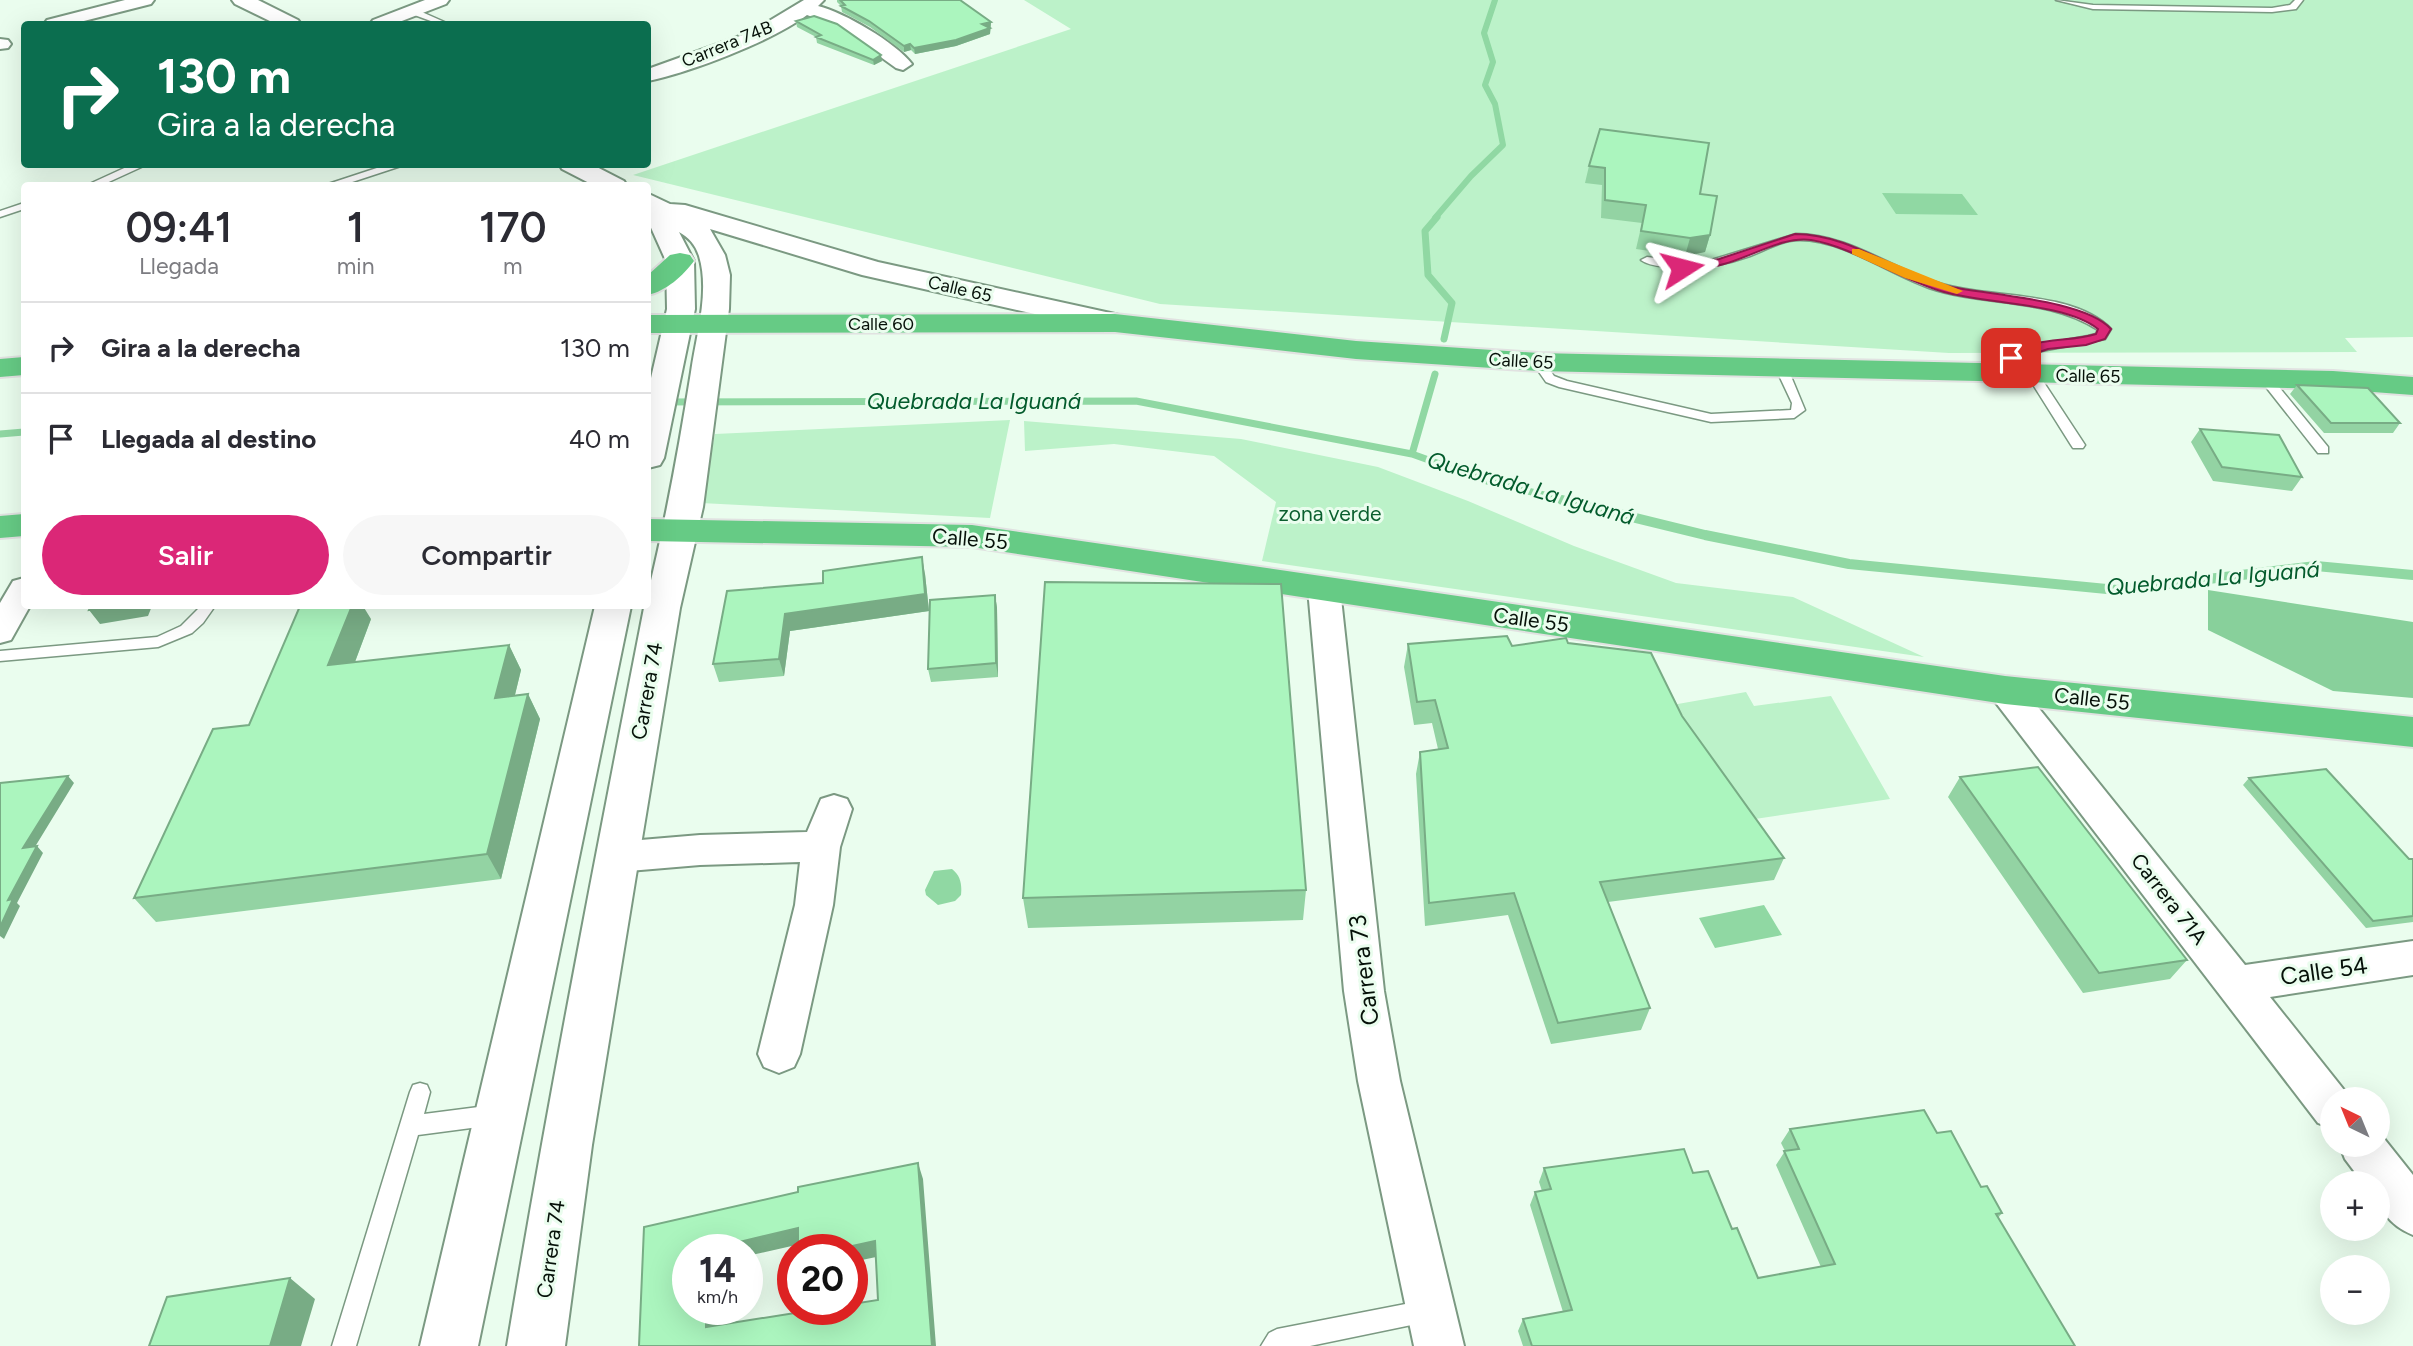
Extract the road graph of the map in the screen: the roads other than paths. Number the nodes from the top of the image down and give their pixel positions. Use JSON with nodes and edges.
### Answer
{"nodes":[{"id":1,"x":145,"y":0,"type":"edge"},
{"id":2,"x":242,"y":0,"type":"edge"},
{"id":3,"x":440,"y":0,"type":"edge"},
{"id":4,"x":2060,"y":0,"type":"edge"},
{"id":5,"x":2299,"y":0,"type":"edge"},
{"id":6,"x":810,"y":5,"type":"edge"},
{"id":7,"x":412,"y":11,"type":"junction"},
{"id":8,"x":64,"y":21,"type":"edge"},
{"id":9,"x":285,"y":21,"type":"edge"},
{"id":10,"x":387,"y":21,"type":"edge"},
{"id":11,"x":437,"y":21,"type":"edge"},
{"id":12,"x":903,"y":64,"type":"dead end"},
{"id":13,"x":651,"y":74,"type":"edge"},
{"id":14,"x":133,"y":168,"type":"edge"},
{"id":15,"x":388,"y":168,"type":"edge"},
{"id":16,"x":579,"y":168,"type":"edge"},
{"id":17,"x":100,"y":182,"type":"edge"},
{"id":18,"x":341,"y":182,"type":"edge"},
{"id":19,"x":607,"y":182,"type":"edge"},
{"id":20,"x":651,"y":202,"type":"edge"},
{"id":21,"x":651,"y":203,"type":"edge"},
{"id":22,"x":651,"y":204,"type":"edge"},
{"id":23,"x":21,"y":207,"type":"edge"},
{"id":24,"x":0,"y":214,"type":"edge"},
{"id":25,"x":1647,"y":260,"type":"dead end"},
{"id":26,"x":680,"y":261,"type":"junction"},
{"id":27,"x":651,"y":285,"type":"edge"},
{"id":28,"x":1115,"y":323,"type":"junction"},
{"id":29,"x":651,"y":326,"type":"edge"},
{"id":30,"x":674,"y":337,"type":"junction"},
{"id":31,"x":710,"y":337,"type":"junction"},
{"id":32,"x":1538,"y":362,"type":"junction"},
{"id":33,"x":21,"y":366,"type":"edge"},
{"id":34,"x":0,"y":368,"type":"edge"},
{"id":35,"x":1782,"y":369,"type":"junction"},
{"id":36,"x":2026,"y":374,"type":"junction"},
{"id":37,"x":2266,"y":379,"type":"junction"},
{"id":38,"x":2413,"y":386,"type":"edge"},
{"id":39,"x":651,"y":443,"type":"edge"},
{"id":40,"x":2078,"y":445,"type":"dead end"},
{"id":41,"x":2323,"y":450,"type":"dead end"},
{"id":42,"x":21,"y":525,"type":"edge"},
{"id":43,"x":0,"y":527,"type":"edge"},
{"id":44,"x":664,"y":530,"type":"edge"},
{"id":45,"x":1324,"y":589,"type":"junction"},
{"id":46,"x":21,"y":594,"type":"edge"},
{"id":47,"x":206,"y":609,"type":"edge"},
{"id":48,"x":613,"y":609,"type":"edge"},
{"id":49,"x":0,"y":632,"type":"edge"},
{"id":50,"x":0,"y":656,"type":"edge"},
{"id":51,"x":2005,"y":690,"type":"junction"},
{"id":52,"x":2413,"y":732,"type":"edge"},
{"id":53,"x":834,"y":810,"type":"dead end"},
{"id":54,"x":821,"y":847,"type":"junction"},
{"id":55,"x":617,"y":857,"type":"junction"},
{"id":56,"x":2413,"y":958,"type":"edge"},
{"id":57,"x":2236,"y":984,"type":"junction"},
{"id":58,"x":779,"y":1054,"type":"dead end"},
{"id":59,"x":2320,"y":1091,"type":"edge"},
{"id":60,"x":420,"y":1092,"type":"dead end"},
{"id":61,"x":500,"y":1114,"type":"junction"},
{"id":62,"x":410,"y":1126,"type":"junction"},
{"id":63,"x":2371,"y":1157,"type":"edge"},
{"id":64,"x":2413,"y":1212,"type":"edge"},
{"id":65,"x":1434,"y":1328,"type":"edge"},
{"id":66,"x":344,"y":1346,"type":"edge"},
{"id":67,"x":449,"y":1346,"type":"edge"},
{"id":68,"x":536,"y":1346,"type":"edge"},
{"id":69,"x":1273,"y":1346,"type":"edge"}],
"edges":[{"from":1,"to":8,"type":"street"},
{"from":2,"to":9,"type":"street"},
{"from":3,"to":7,"type":"street"},
{"from":4,"to":5,"type":"lane"},
{"from":6,"to":12,"type":"street","name":"Carrera 74B"},
{"from":6,"to":13,"type":"street","name":"Carrera 74B"},
{"from":7,"to":10,"type":"street"},
{"from":7,"to":11,"type":"lane"},
{"from":14,"to":17,"type":"lane"},
{"from":15,"to":18,"type":"lane"},
{"from":16,"to":19,"type":"street"},
{"from":20,"to":28,"type":"street","name":"Calle 65"},
{"from":21,"to":31,"type":"street","name":"Carrera 74"},
{"from":22,"to":26,"type":"street"},
{"from":23,"to":24,"type":"lane"},
{"from":25,"to":36,"type":"lane"},
{"from":26,"to":27,"type":"highway"},
{"from":26,"to":30,"type":"street"},
{"from":28,"to":31,"type":"highway","name":"Calle 60"},
{"from":28,"to":32,"type":"highway","name":"Calle 65"},
{"from":29,"to":30,"type":"highway","name":"Calle 60"},
{"from":30,"to":31,"type":"highway","name":"Calle 60"},
{"from":30,"to":39,"type":"street"},
{"from":31,"to":44,"type":"street","name":"Carrera 74"},
{"from":32,"to":35,"type":"highway","name":"Calle 65"},
{"from":32,"to":35,"type":"lane"},
{"from":33,"to":34,"type":"highway"},
{"from":35,"to":36,"type":"highway","name":"Calle 65"},
{"from":36,"to":37,"type":"highway","name":"Calle 65"},
{"from":36,"to":40,"type":"lane"},
{"from":37,"to":38,"type":"highway","name":"Calle 65"},
{"from":37,"to":41,"type":"lane"},
{"from":42,"to":43,"type":"highway"},
{"from":44,"to":45,"type":"highway","name":"Calle 55"},
{"from":44,"to":55,"type":"street","name":"Carrera 74"},
{"from":45,"to":51,"type":"highway","name":"Calle 55"},
{"from":45,"to":65,"type":"street","name":"Carrera 73"},
{"from":46,"to":49,"type":"street"},
{"from":47,"to":50,"type":"lane"},
{"from":48,"to":61,"type":"street"},
{"from":51,"to":52,"type":"highway","name":"Calle 55"},
{"from":51,"to":57,"type":"street","name":"Carrera 71A"},
{"from":53,"to":54,"type":"street"},
{"from":54,"to":55,"type":"street"},
{"from":54,"to":58,"type":"street"},
{"from":55,"to":68,"type":"street","name":"Carrera 74"},
{"from":56,"to":57,"type":"street","name":"Calle 54"},
{"from":57,"to":59,"type":"street","name":"Carrera 71A"},
{"from":60,"to":62,"type":"lane"},
{"from":61,"to":62,"type":"lane"},
{"from":61,"to":67,"type":"street"},
{"from":62,"to":66,"type":"lane"},
{"from":63,"to":64,"type":"street"},
{"from":65,"to":69,"type":"lane"}]}
